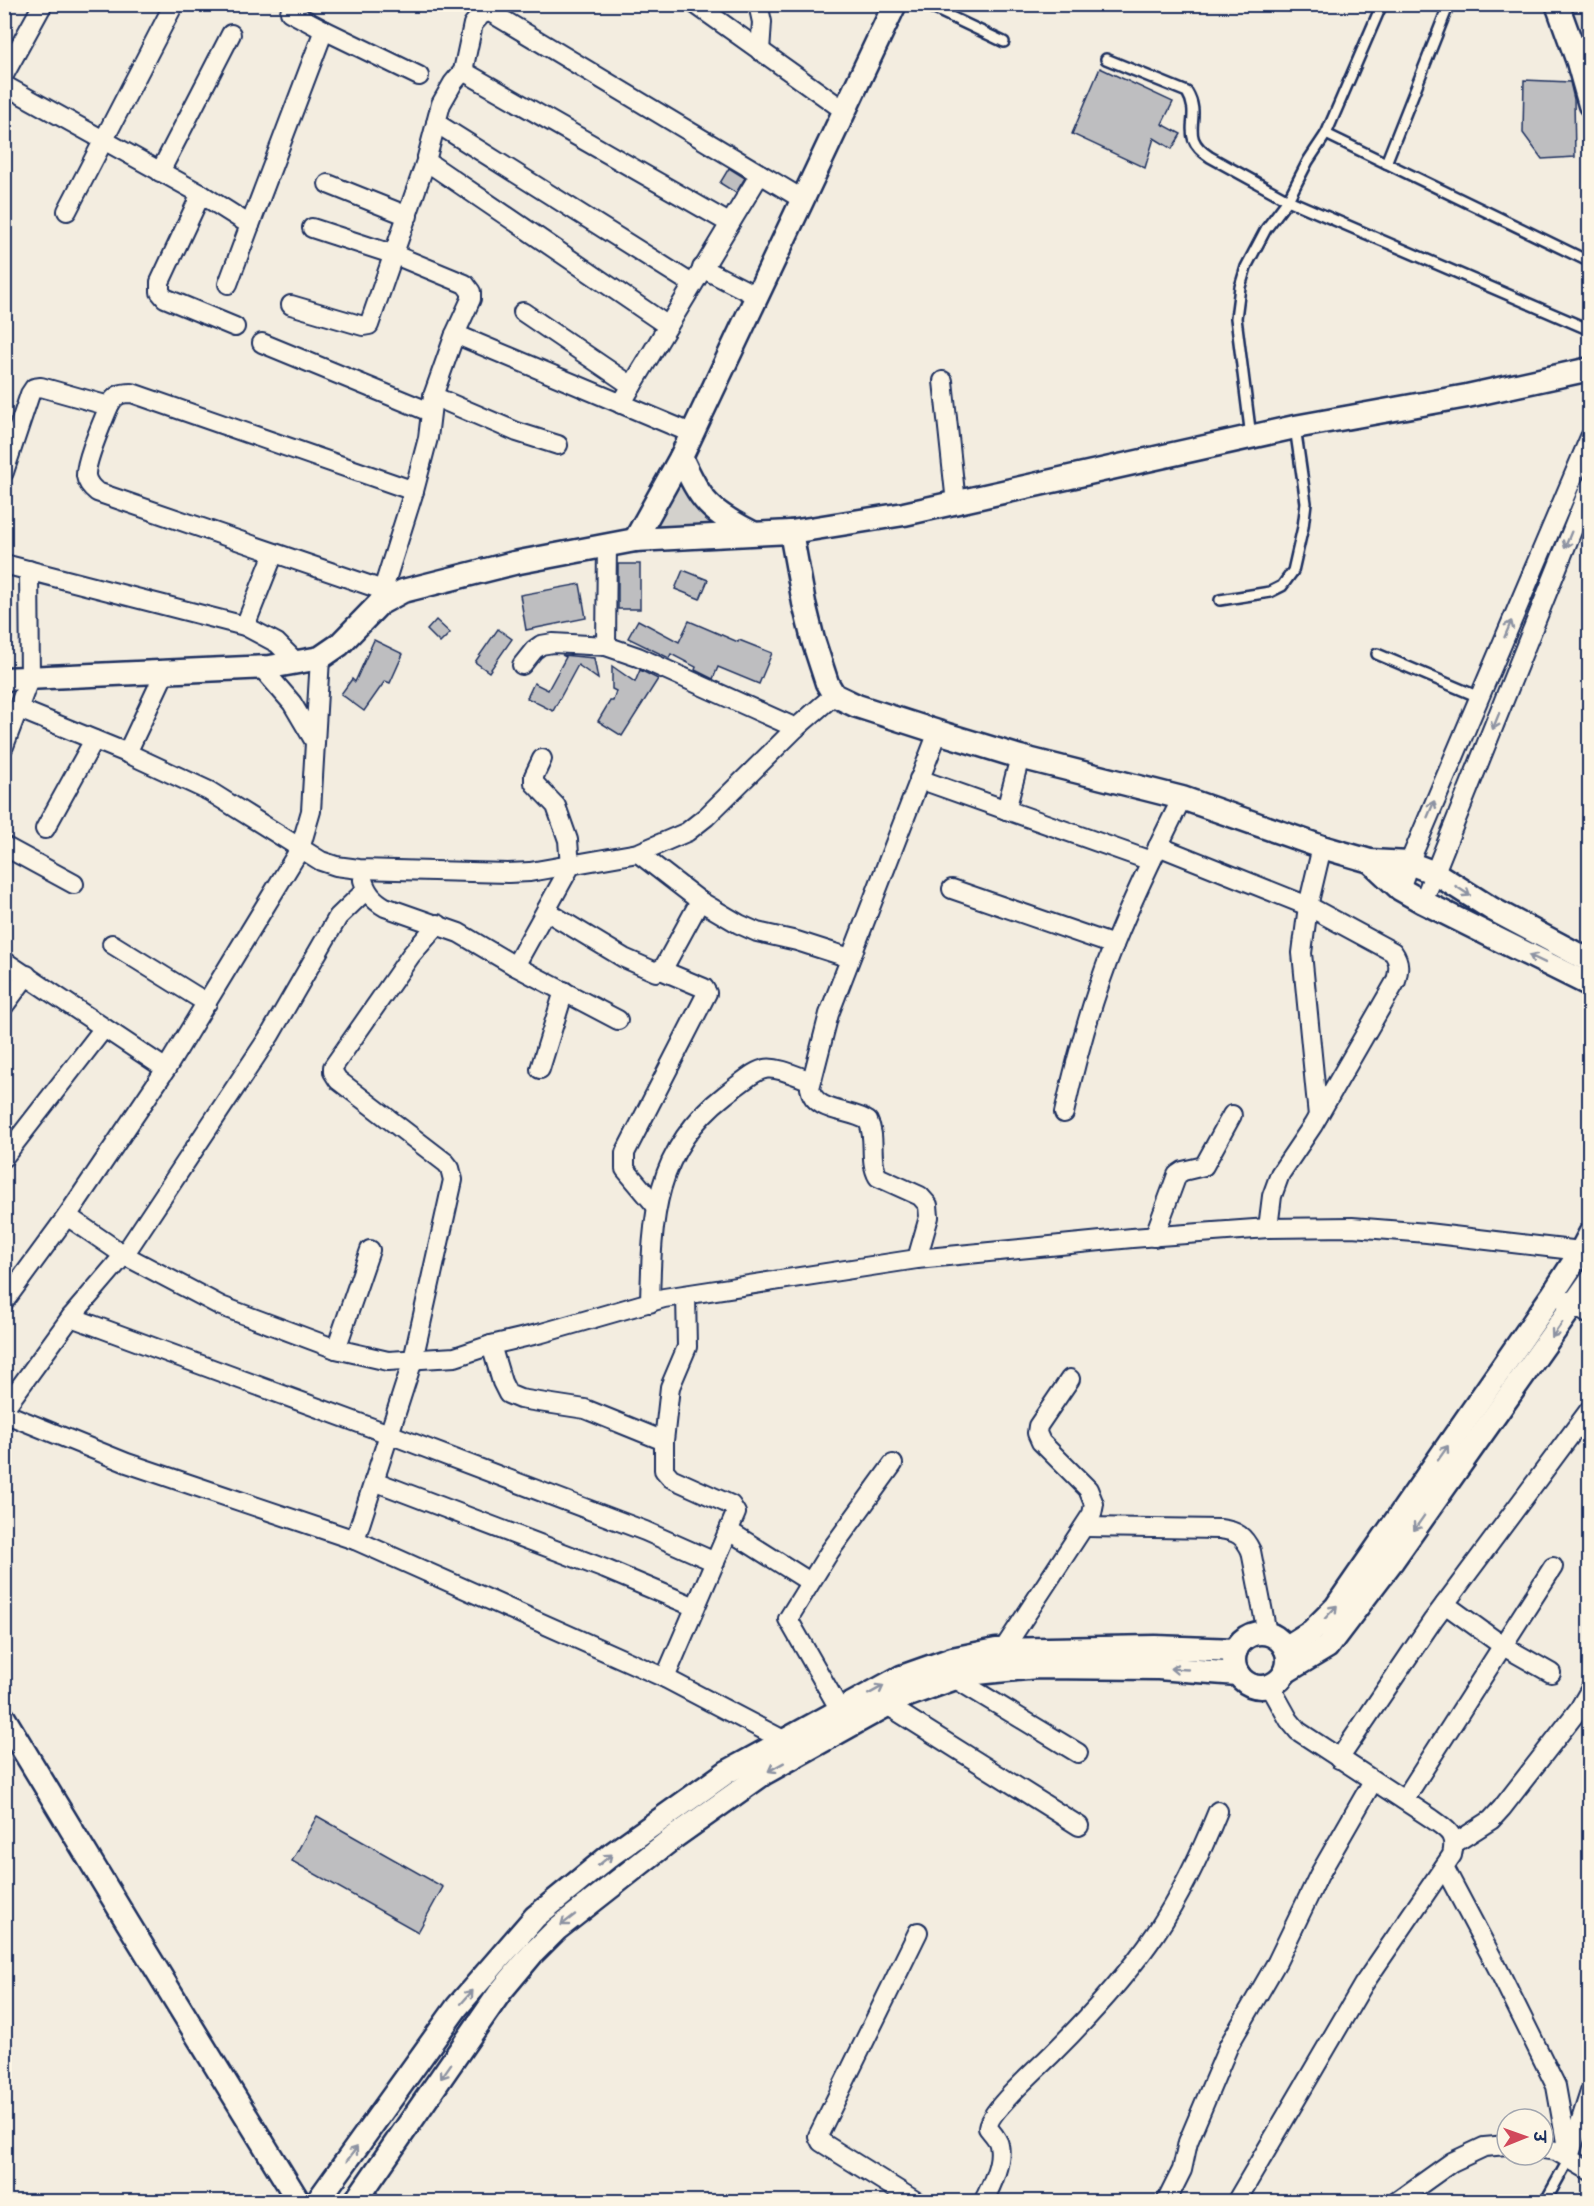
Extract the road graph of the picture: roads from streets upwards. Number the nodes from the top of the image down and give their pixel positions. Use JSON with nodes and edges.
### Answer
{"nodes":[{"id":1,"x":43,"y":4,"type":"edge"},
{"id":2,"x":174,"y":4,"type":"edge"},
{"id":3,"x":695,"y":4,"type":"edge"},
{"id":4,"x":758,"y":4,"type":"edge"},
{"id":5,"x":895,"y":4,"type":"edge"},
{"id":6,"x":1557,"y":4,"type":"edge"},
{"id":7,"x":290,"y":12,"type":"dead end"},
{"id":8,"x":324,"y":30,"type":"junction"},
{"id":9,"x":231,"y":34,"type":"dead end"},
{"id":10,"x":760,"y":51,"type":"junction"},
{"id":11,"x":463,"y":71,"type":"junction"},
{"id":12,"x":4,"y":75,"type":"edge"},
{"id":13,"x":419,"y":76,"type":"dead end"},
{"id":14,"x":4,"y":85,"type":"edge"},
{"id":15,"x":1590,"y":105,"type":"edge"},
{"id":16,"x":845,"y":111,"type":"junction"},
{"id":17,"x":436,"y":123,"type":"junction"},
{"id":18,"x":103,"y":141,"type":"junction"},
{"id":19,"x":426,"y":161,"type":"junction"},
{"id":20,"x":159,"y":172,"type":"junction"},
{"id":21,"x":760,"y":174,"type":"junction"},
{"id":22,"x":328,"y":184,"type":"dead end"},
{"id":23,"x":201,"y":194,"type":"junction"},
{"id":24,"x":802,"y":199,"type":"junction"},
{"id":25,"x":67,"y":211,"type":"dead end"},
{"id":26,"x":408,"y":216,"type":"junction"},
{"id":27,"x":729,"y":223,"type":"junction"},
{"id":28,"x":250,"y":225,"type":"junction"},
{"id":29,"x":312,"y":228,"type":"dead end"},
{"id":30,"x":395,"y":255,"type":"junction"},
{"id":31,"x":702,"y":268,"type":"junction"},
{"id":32,"x":228,"y":284,"type":"dead end"},
{"id":33,"x":692,"y":284,"type":"junction"},
{"id":34,"x":757,"y":296,"type":"junction"},
{"id":35,"x":291,"y":304,"type":"dead end"},
{"id":36,"x":523,"y":312,"type":"dead end"},
{"id":37,"x":668,"y":326,"type":"junction"},
{"id":38,"x":235,"y":327,"type":"dead end"},
{"id":39,"x":454,"y":334,"type":"junction"},
{"id":40,"x":262,"y":343,"type":"dead end"},
{"id":41,"x":1590,"y":369,"type":"edge"},
{"id":42,"x":943,"y":381,"type":"dead end"},
{"id":43,"x":632,"y":386,"type":"junction"},
{"id":44,"x":431,"y":404,"type":"junction"},
{"id":45,"x":621,"y":404,"type":"junction"},
{"id":46,"x":109,"y":406,"type":"junction"},
{"id":47,"x":691,"y":433,"type":"junction"},
{"id":48,"x":1590,"y":437,"type":"edge"},
{"id":49,"x":558,"y":445,"type":"dead end"},
{"id":50,"x":681,"y":457,"type":"junction"},
{"id":51,"x":4,"y":472,"type":"edge"},
{"id":52,"x":1590,"y":486,"type":"edge"},
{"id":53,"x":414,"y":492,"type":"junction"},
{"id":54,"x":956,"y":503,"type":"junction"},
{"id":55,"x":791,"y":532,"type":"junction"},
{"id":56,"x":755,"y":533,"type":"junction"},
{"id":57,"x":635,"y":540,"type":"junction"},
{"id":58,"x":607,"y":544,"type":"junction"},
{"id":59,"x":274,"y":553,"type":"junction"},
{"id":60,"x":4,"y":564,"type":"edge"},
{"id":61,"x":29,"y":570,"type":"junction"},
{"id":62,"x":381,"y":597,"type":"junction"},
{"id":63,"x":245,"y":626,"type":"junction"},
{"id":64,"x":606,"y":646,"type":"junction"},
{"id":65,"x":320,"y":658,"type":"junction"},
{"id":66,"x":297,"y":663,"type":"junction"},
{"id":67,"x":522,"y":665,"type":"dead end"},
{"id":68,"x":261,"y":667,"type":"junction"},
{"id":69,"x":166,"y":670,"type":"junction"},
{"id":70,"x":30,"y":677,"type":"junction"},
{"id":71,"x":4,"y":679,"type":"edge"},
{"id":72,"x":834,"y":695,"type":"junction"},
{"id":73,"x":20,"y":709,"type":"junction"},
{"id":74,"x":796,"y":728,"type":"junction"},
{"id":75,"x":938,"y":732,"type":"junction"},
{"id":76,"x":94,"y":740,"type":"junction"},
{"id":77,"x":316,"y":744,"type":"junction"},
{"id":78,"x":4,"y":746,"type":"edge"},
{"id":79,"x":127,"y":753,"type":"junction"},
{"id":80,"x":1020,"y":757,"type":"junction"},
{"id":81,"x":542,"y":759,"type":"dead end"},
{"id":82,"x":919,"y":779,"type":"junction"},
{"id":83,"x":1182,"y":798,"type":"junction"},
{"id":84,"x":1006,"y":810,"type":"junction"},
{"id":85,"x":45,"y":829,"type":"dead end"},
{"id":86,"x":4,"y":846,"type":"edge"},
{"id":87,"x":1322,"y":847,"type":"junction"},
{"id":88,"x":300,"y":849,"type":"junction"},
{"id":89,"x":638,"y":853,"type":"junction"},
{"id":90,"x":1155,"y":853,"type":"junction"},
{"id":91,"x":1370,"y":861,"type":"junction"},
{"id":92,"x":1409,"y":862,"type":"junction"},
{"id":93,"x":570,"y":867,"type":"junction"},
{"id":94,"x":359,"y":869,"type":"junction"},
{"id":95,"x":1435,"y":873,"type":"junction"},
{"id":96,"x":74,"y":884,"type":"dead end"},
{"id":97,"x":952,"y":889,"type":"dead end"},
{"id":98,"x":1400,"y":889,"type":"junction"},
{"id":99,"x":366,"y":890,"type":"junction"},
{"id":100,"x":700,"y":900,"type":"junction"},
{"id":101,"x":1423,"y":902,"type":"junction"},
{"id":102,"x":1308,"y":906,"type":"junction"},
{"id":103,"x":546,"y":911,"type":"junction"},
{"id":104,"x":438,"y":924,"type":"junction"},
{"id":105,"x":112,"y":944,"type":"dead end"},
{"id":106,"x":1114,"y":945,"type":"junction"},
{"id":107,"x":850,"y":958,"type":"junction"},
{"id":108,"x":4,"y":961,"type":"edge"},
{"id":109,"x":1590,"y":961,"type":"edge"},
{"id":110,"x":515,"y":966,"type":"junction"},
{"id":111,"x":662,"y":970,"type":"junction"},
{"id":112,"x":27,"y":975,"type":"junction"},
{"id":113,"x":1590,"y":985,"type":"edge"},
{"id":114,"x":564,"y":991,"type":"junction"},
{"id":115,"x":207,"y":1003,"type":"junction"},
{"id":116,"x":4,"y":1006,"type":"edge"},
{"id":117,"x":618,"y":1020,"type":"dead end"},
{"id":118,"x":104,"y":1028,"type":"junction"},
{"id":119,"x":166,"y":1069,"type":"junction"},
{"id":120,"x":540,"y":1069,"type":"dead end"},
{"id":121,"x":811,"y":1081,"type":"junction"},
{"id":122,"x":1064,"y":1113,"type":"dead end"},
{"id":123,"x":1232,"y":1115,"type":"dead end"},
{"id":124,"x":1318,"y":1116,"type":"junction"},
{"id":125,"x":4,"y":1157,"type":"edge"},
{"id":126,"x":656,"y":1206,"type":"junction"},
{"id":127,"x":67,"y":1216,"type":"junction"},
{"id":128,"x":1268,"y":1228,"type":"junction"},
{"id":129,"x":1154,"y":1237,"type":"junction"},
{"id":130,"x":1587,"y":1246,"type":"edge"},
{"id":131,"x":370,"y":1250,"type":"dead end"},
{"id":132,"x":124,"y":1255,"type":"junction"},
{"id":133,"x":917,"y":1259,"type":"junction"},
{"id":134,"x":1590,"y":1281,"type":"edge"},
{"id":135,"x":1553,"y":1294,"type":"junction"},
{"id":136,"x":686,"y":1295,"type":"junction"},
{"id":137,"x":4,"y":1302,"type":"edge"},
{"id":138,"x":650,"y":1303,"type":"junction"},
{"id":139,"x":1582,"y":1311,"type":"edge"},
{"id":140,"x":71,"y":1317,"type":"junction"},
{"id":141,"x":491,"y":1345,"type":"junction"},
{"id":142,"x":336,"y":1349,"type":"junction"},
{"id":143,"x":413,"y":1360,"type":"junction"},
{"id":144,"x":1070,"y":1379,"type":"dead end"},
{"id":145,"x":4,"y":1408,"type":"edge"},
{"id":146,"x":1590,"y":1409,"type":"edge"},
{"id":147,"x":4,"y":1413,"type":"edge"},
{"id":148,"x":389,"y":1434,"type":"junction"},
{"id":149,"x":664,"y":1441,"type":"junction"},
{"id":150,"x":893,"y":1464,"type":"dead end"},
{"id":151,"x":374,"y":1481,"type":"junction"},
{"id":152,"x":1085,"y":1527,"type":"junction"},
{"id":153,"x":729,"y":1531,"type":"junction"},
{"id":154,"x":355,"y":1540,"type":"junction"},
{"id":155,"x":715,"y":1562,"type":"junction"},
{"id":156,"x":1553,"y":1568,"type":"dead end"},
{"id":157,"x":810,"y":1582,"type":"junction"},
{"id":158,"x":1445,"y":1604,"type":"junction"},
{"id":159,"x":695,"y":1607,"type":"junction"},
{"id":160,"x":1267,"y":1633,"type":"junction"},
{"id":161,"x":1503,"y":1646,"type":"junction"},
{"id":162,"x":1285,"y":1648,"type":"junction"},
{"id":163,"x":1004,"y":1650,"type":"junction"},
{"id":164,"x":1236,"y":1650,"type":"junction"},
{"id":165,"x":1287,"y":1671,"type":"junction"},
{"id":166,"x":1551,"y":1673,"type":"dead end"},
{"id":167,"x":1238,"y":1674,"type":"junction"},
{"id":168,"x":665,"y":1678,"type":"junction"},
{"id":169,"x":954,"y":1678,"type":"junction"},
{"id":170,"x":1270,"y":1686,"type":"junction"},
{"id":171,"x":1590,"y":1690,"type":"edge"},
{"id":172,"x":887,"y":1705,"type":"junction"},
{"id":173,"x":840,"y":1710,"type":"junction"},
{"id":174,"x":1584,"y":1712,"type":"edge"},
{"id":175,"x":4,"y":1718,"type":"edge"},
{"id":176,"x":783,"y":1741,"type":"junction"},
{"id":177,"x":806,"y":1750,"type":"junction"},
{"id":178,"x":1078,"y":1753,"type":"dead end"},
{"id":179,"x":1339,"y":1759,"type":"junction"},
{"id":180,"x":1373,"y":1781,"type":"junction"},
{"id":181,"x":1404,"y":1800,"type":"junction"},
{"id":182,"x":1218,"y":1811,"type":"dead end"},
{"id":183,"x":1079,"y":1826,"type":"dead end"},
{"id":184,"x":1455,"y":1843,"type":"junction"},
{"id":185,"x":1444,"y":1867,"type":"junction"},
{"id":186,"x":531,"y":1922,"type":"junction"},
{"id":187,"x":918,"y":1932,"type":"dead end"},
{"id":188,"x":546,"y":1940,"type":"junction"},
{"id":189,"x":1590,"y":2092,"type":"edge"},
{"id":190,"x":1495,"y":2146,"type":"edge"},
{"id":191,"x":1555,"y":2151,"type":"edge"},
{"id":192,"x":1569,"y":2159,"type":"junction"},
{"id":193,"x":1590,"y":2171,"type":"edge"},
{"id":194,"x":299,"y":2202,"type":"edge"},
{"id":195,"x":317,"y":2202,"type":"edge"},
{"id":196,"x":355,"y":2202,"type":"edge"},
{"id":197,"x":917,"y":2202,"type":"edge"},
{"id":198,"x":983,"y":2202,"type":"edge"},
{"id":199,"x":1166,"y":2202,"type":"edge"},
{"id":200,"x":1236,"y":2202,"type":"edge"},
{"id":201,"x":1395,"y":2202,"type":"edge"}],
"edges":[{"from":1,"to":12,"type":"street"},
{"from":2,"to":18,"type":"street"},
{"from":3,"to":10,"type":"street"},
{"from":4,"to":10,"type":"street"},
{"from":5,"to":16,"type":"street"},
{"from":6,"to":15,"type":"street"},
{"from":7,"to":8,"type":"street"},
{"from":8,"to":13,"type":"street"},
{"from":8,"to":28,"type":"street"},
{"from":9,"to":20,"type":"street"},
{"from":10,"to":16,"type":"street"},
{"from":11,"to":17,"type":"street"},
{"from":11,"to":21,"type":"street"},
{"from":11,"to":27,"type":"street"},
{"from":14,"to":18,"type":"street"},
{"from":16,"to":24,"type":"street"},
{"from":17,"to":19,"type":"street"},
{"from":17,"to":33,"type":"street"},
{"from":18,"to":20,"type":"street"},
{"from":18,"to":25,"type":"street"},
{"from":19,"to":26,"type":"street"},
{"from":19,"to":37,"type":"street"},
{"from":20,"to":23,"type":"street"},
{"from":21,"to":24,"type":"street"},
{"from":21,"to":27,"type":"street"},
{"from":22,"to":26,"type":"street"},
{"from":23,"to":28,"type":"street"},
{"from":23,"to":38,"type":"street"},
{"from":24,"to":34,"type":"street"},
{"from":26,"to":30,"type":"street"},
{"from":27,"to":31,"type":"street"},
{"from":28,"to":32,"type":"street"},
{"from":29,"to":30,"type":"street"},
{"from":30,"to":35,"type":"street"},
{"from":30,"to":39,"type":"street"},
{"from":31,"to":33,"type":"street"},
{"from":31,"to":34,"type":"street"},
{"from":33,"to":37,"type":"street"},
{"from":34,"to":47,"type":"street"},
{"from":36,"to":43,"type":"street"},
{"from":37,"to":43,"type":"street"},
{"from":39,"to":44,"type":"street"},
{"from":39,"to":45,"type":"street"},
{"from":40,"to":44,"type":"street"},
{"from":41,"to":54,"type":"street"},
{"from":42,"to":54,"type":"street"},
{"from":43,"to":45,"type":"street"},
{"from":44,"to":49,"type":"street"},
{"from":44,"to":53,"type":"street"},
{"from":45,"to":47,"type":"street"},
{"from":46,"to":51,"type":"street"},
{"from":46,"to":53,"type":"street"},
{"from":46,"to":59,"type":"street"},
{"from":47,"to":50,"type":"street"},
{"from":92,"to":48,"type":"street","one_way":true},
{"from":50,"to":56,"type":"street"},
{"from":50,"to":57,"type":"street"},
{"from":52,"to":95,"type":"street","one_way":true},
{"from":53,"to":62,"type":"street"},
{"from":54,"to":55,"type":"street"},
{"from":55,"to":56,"type":"street"},
{"from":55,"to":72,"type":"street"},
{"from":56,"to":57,"type":"street"},
{"from":57,"to":58,"type":"street"},
{"from":58,"to":62,"type":"street"},
{"from":58,"to":64,"type":"street"},
{"from":59,"to":62,"type":"street"},
{"from":59,"to":63,"type":"street"},
{"from":60,"to":61,"type":"street"},
{"from":61,"to":63,"type":"street"},
{"from":61,"to":70,"type":"street"},
{"from":62,"to":65,"type":"street"},
{"from":63,"to":66,"type":"street"},
{"from":64,"to":67,"type":"street"},
{"from":64,"to":74,"type":"street"},
{"from":65,"to":66,"type":"street"},
{"from":65,"to":77,"type":"street"},
{"from":66,"to":68,"type":"street"},
{"from":68,"to":69,"type":"street"},
{"from":68,"to":77,"type":"street"},
{"from":69,"to":70,"type":"street"},
{"from":69,"to":79,"type":"street"},
{"from":70,"to":71,"type":"street"},
{"from":70,"to":73,"type":"street"},
{"from":72,"to":74,"type":"street"},
{"from":72,"to":75,"type":"street"},
{"from":73,"to":76,"type":"street"},
{"from":73,"to":78,"type":"street"},
{"from":74,"to":89,"type":"street"},
{"from":75,"to":80,"type":"street"},
{"from":75,"to":82,"type":"street"},
{"from":76,"to":79,"type":"street"},
{"from":76,"to":85,"type":"street"},
{"from":77,"to":88,"type":"street"},
{"from":79,"to":88,"type":"street"},
{"from":80,"to":83,"type":"street"},
{"from":80,"to":84,"type":"street"},
{"from":81,"to":93,"type":"street"},
{"from":82,"to":84,"type":"street"},
{"from":82,"to":107,"type":"street"},
{"from":83,"to":87,"type":"street"},
{"from":83,"to":90,"type":"street"},
{"from":84,"to":90,"type":"street"},
{"from":86,"to":96,"type":"street"},
{"from":87,"to":91,"type":"street"},
{"from":87,"to":102,"type":"street"},
{"from":88,"to":94,"type":"street"},
{"from":88,"to":115,"type":"street"},
{"from":89,"to":93,"type":"street"},
{"from":89,"to":100,"type":"street"},
{"from":90,"to":102,"type":"street"},
{"from":90,"to":106,"type":"street"},
{"from":91,"to":92,"type":"street"},
{"from":91,"to":98,"type":"street"},
{"from":92,"to":95,"type":"street"},
{"from":92,"to":98,"type":"street"},
{"from":93,"to":94,"type":"street"},
{"from":93,"to":103,"type":"street"},
{"from":94,"to":99,"type":"street"},
{"from":95,"to":101,"type":"street"},
{"from":95,"to":109,"type":"street","one_way":true},
{"from":97,"to":106,"type":"street"},
{"from":98,"to":101,"type":"street"},
{"from":99,"to":104,"type":"street"},
{"from":99,"to":132,"type":"street"},
{"from":100,"to":107,"type":"street"},
{"from":100,"to":111,"type":"street"},
{"from":113,"to":101,"type":"street","one_way":true},
{"from":102,"to":124,"type":"street"},
{"from":102,"to":124,"type":"street"},
{"from":103,"to":110,"type":"street"},
{"from":103,"to":111,"type":"street"},
{"from":104,"to":110,"type":"street"},
{"from":104,"to":143,"type":"street"},
{"from":105,"to":115,"type":"street"},
{"from":106,"to":122,"type":"street"},
{"from":107,"to":121,"type":"street"},
{"from":108,"to":112,"type":"street"},
{"from":110,"to":114,"type":"street"},
{"from":111,"to":126,"type":"street"},
{"from":112,"to":116,"type":"street"},
{"from":112,"to":118,"type":"street"},
{"from":114,"to":117,"type":"street"},
{"from":114,"to":120,"type":"street"},
{"from":115,"to":119,"type":"street"},
{"from":118,"to":119,"type":"street"},
{"from":118,"to":125,"type":"street"},
{"from":119,"to":127,"type":"street"},
{"from":121,"to":126,"type":"street"},
{"from":121,"to":133,"type":"street"},
{"from":123,"to":129,"type":"street"},
{"from":124,"to":128,"type":"street"},
{"from":126,"to":138,"type":"street"},
{"from":127,"to":132,"type":"street"},
{"from":127,"to":137,"type":"street"},
{"from":128,"to":129,"type":"street"},
{"from":128,"to":130,"type":"street"},
{"from":129,"to":133,"type":"street"},
{"from":130,"to":135,"type":"street"},
{"from":131,"to":142,"type":"street"},
{"from":132,"to":140,"type":"street"},
{"from":132,"to":142,"type":"street"},
{"from":133,"to":136,"type":"street"},
{"from":134,"to":139,"type":"street"},
{"from":135,"to":139,"type":"street"},
{"from":162,"to":135,"type":"street","one_way":true},
{"from":136,"to":138,"type":"street"},
{"from":136,"to":149,"type":"street"},
{"from":138,"to":141,"type":"street"},
{"from":139,"to":165,"type":"street","one_way":true},
{"from":140,"to":145,"type":"street"},
{"from":140,"to":148,"type":"street"},
{"from":141,"to":143,"type":"street"},
{"from":141,"to":149,"type":"street"},
{"from":142,"to":143,"type":"street"},
{"from":143,"to":148,"type":"street"},
{"from":144,"to":152,"type":"street"},
{"from":146,"to":158,"type":"street"},
{"from":147,"to":154,"type":"street"},
{"from":148,"to":151,"type":"street"},
{"from":148,"to":155,"type":"street"},
{"from":149,"to":153,"type":"street"},
{"from":150,"to":157,"type":"street"},
{"from":151,"to":154,"type":"street"},
{"from":151,"to":159,"type":"street"},
{"from":152,"to":160,"type":"street"},
{"from":152,"to":163,"type":"street"},
{"from":153,"to":155,"type":"street"},
{"from":153,"to":157,"type":"street"},
{"from":154,"to":168,"type":"street"},
{"from":155,"to":159,"type":"street"},
{"from":156,"to":161,"type":"street"},
{"from":157,"to":173,"type":"street"},
{"from":158,"to":161,"type":"street"},
{"from":158,"to":179,"type":"street"},
{"from":159,"to":168,"type":"street"},
{"from":160,"to":162,"type":"street"},
{"from":160,"to":164,"type":"street"},
{"from":161,"to":166,"type":"street"},
{"from":161,"to":181,"type":"street"},
{"from":162,"to":165,"type":"street"},
{"from":163,"to":164,"type":"street"},
{"from":173,"to":163,"type":"street","one_way":true},
{"from":164,"to":167,"type":"street"},
{"from":165,"to":170,"type":"street"},
{"from":167,"to":169,"type":"street","one_way":true},
{"from":167,"to":170,"type":"street"},
{"from":168,"to":176,"type":"street"},
{"from":169,"to":172,"type":"street"},
{"from":169,"to":178,"type":"street"},
{"from":170,"to":179,"type":"street"},
{"from":171,"to":174,"type":"street"},
{"from":172,"to":177,"type":"street"},
{"from":172,"to":183,"type":"street"},
{"from":173,"to":176,"type":"street"},
{"from":174,"to":184,"type":"street"},
{"from":175,"to":194,"type":"street"},
{"from":176,"to":177,"type":"street"},
{"from":186,"to":176,"type":"street","one_way":true},
{"from":177,"to":188,"type":"street","one_way":true},
{"from":179,"to":180,"type":"street"},
{"from":180,"to":181,"type":"street"},
{"from":180,"to":199,"type":"street"},
{"from":181,"to":184,"type":"street"},
{"from":182,"to":198,"type":"street"},
{"from":184,"to":185,"type":"street"},
{"from":185,"to":192,"type":"street"},
{"from":185,"to":200,"type":"street"},
{"from":186,"to":188,"type":"street"},
{"from":195,"to":186,"type":"street","one_way":true},
{"from":187,"to":197,"type":"street"},
{"from":188,"to":196,"type":"street","one_way":true},
{"from":189,"to":192,"type":"street"},
{"from":190,"to":201,"type":"street"},
{"from":191,"to":192,"type":"street"},
{"from":192,"to":193,"type":"street"}]}
